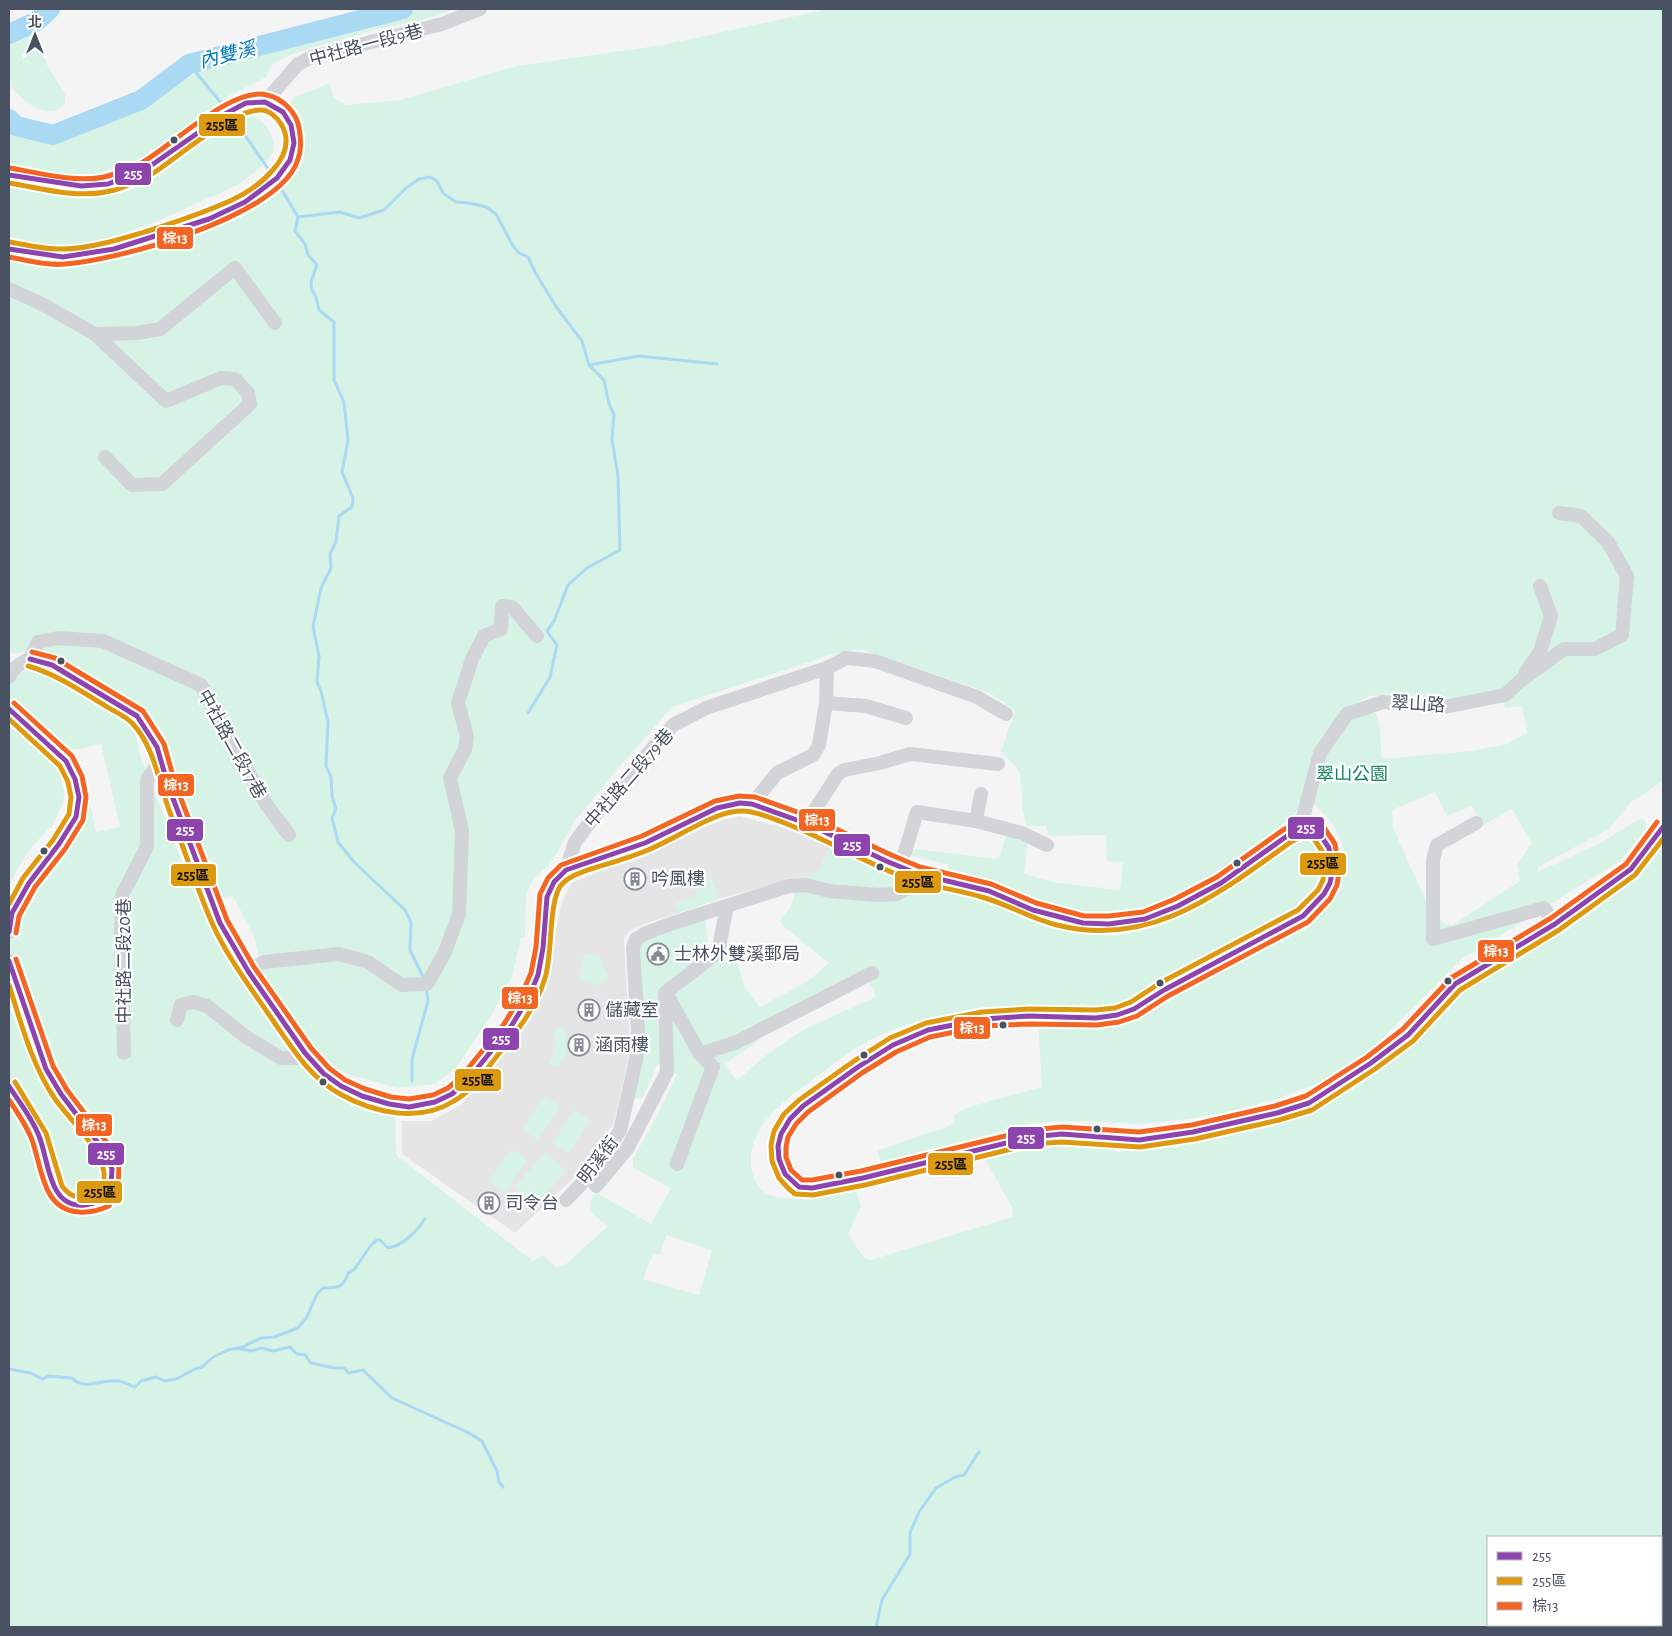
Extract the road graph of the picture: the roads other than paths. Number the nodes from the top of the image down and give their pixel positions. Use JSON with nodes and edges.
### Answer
{"nodes":[{"id":1,"x":480,"y":9,"type":"edge"},
{"id":2,"x":265,"y":102,"type":"junction"},
{"id":3,"x":9,"y":175,"type":"edge"},
{"id":4,"x":9,"y":249,"type":"edge"},
{"id":5,"x":9,"y":289,"type":"edge"},
{"id":6,"x":275,"y":323,"type":"dead end"},
{"id":7,"x":95,"y":334,"type":"junction"},
{"id":8,"x":105,"y":457,"type":"dead end"},
{"id":9,"x":1559,"y":513,"type":"dead end"},
{"id":10,"x":1540,"y":586,"type":"dead end"},
{"id":11,"x":537,"y":636,"type":"dead end"},
{"id":12,"x":30,"y":659,"type":"junction"},
{"id":13,"x":826,"y":668,"type":"junction"},
{"id":14,"x":9,"y":677,"type":"edge"},
{"id":15,"x":1520,"y":681,"type":"junction"},
{"id":16,"x":826,"y":703,"type":"junction"},
{"id":17,"x":9,"y":709,"type":"edge"},
{"id":18,"x":1006,"y":714,"type":"dead end"},
{"id":19,"x":906,"y":718,"type":"dead end"},
{"id":20,"x":161,"y":759,"type":"junction"},
{"id":21,"x":998,"y":764,"type":"dead end"},
{"id":22,"x":981,"y":794,"type":"dead end"},
{"id":23,"x":752,"y":804,"type":"junction"},
{"id":24,"x":976,"y":821,"type":"junction"},
{"id":25,"x":1476,"y":823,"type":"dead end"},
{"id":26,"x":808,"y":824,"type":"junction"},
{"id":27,"x":1663,"y":827,"type":"edge"},
{"id":28,"x":1300,"y":829,"type":"junction"},
{"id":29,"x":289,"y":835,"type":"dead end"},
{"id":30,"x":1047,"y":845,"type":"dead end"},
{"id":31,"x":897,"y":866,"type":"junction"},
{"id":32,"x":566,"y":870,"type":"junction"},
{"id":33,"x":918,"y":874,"type":"junction"},
{"id":34,"x":726,"y":906,"type":"junction"},
{"id":35,"x":1556,"y":924,"type":"junction"},
{"id":36,"x":9,"y":932,"type":"edge"},
{"id":37,"x":9,"y":961,"type":"edge"},
{"id":38,"x":248,"y":971,"type":"junction"},
{"id":39,"x":872,"y":973,"type":"dead end"},
{"id":40,"x":665,"y":993,"type":"junction"},
{"id":41,"x":178,"y":1020,"type":"dead end"},
{"id":42,"x":124,"y":1053,"type":"dead end"},
{"id":43,"x":305,"y":1053,"type":"junction"},
{"id":44,"x":700,"y":1054,"type":"junction"},
{"id":45,"x":9,"y":1086,"type":"edge"},
{"id":46,"x":677,"y":1164,"type":"dead end"},
{"id":47,"x":596,"y":1186,"type":"dead end"},
{"id":48,"x":566,"y":1200,"type":"dead end"}],
"edges":[{"from":1,"to":2,"type":"street","name":"中社路一段9巷"},
{"from":2,"to":3,"type":"street"},
{"from":2,"to":4,"type":"street"},
{"from":5,"to":7,"type":"street"},
{"from":6,"to":7,"type":"street"},
{"from":7,"to":8,"type":"street"},
{"from":9,"to":15,"type":"street","name":"翠山路"},
{"from":10,"to":15,"type":"street"},
{"from":11,"to":38,"type":"street"},
{"from":12,"to":14,"type":"street"},
{"from":12,"to":20,"type":"street"},
{"from":12,"to":29,"type":"street","name":"中社路二段17巷"},
{"from":13,"to":16,"type":"street"},
{"from":13,"to":18,"type":"street","name":"中社路二段79巷"},
{"from":13,"to":32,"type":"street","name":"中社路二段79巷"},
{"from":15,"to":28,"type":"street","name":"翠山路"},
{"from":16,"to":19,"type":"street"},
{"from":16,"to":23,"type":"street"},
{"from":17,"to":36,"type":"street"},
{"from":20,"to":38,"type":"street"},
{"from":20,"to":42,"type":"street","name":"中社路二段20巷"},
{"from":21,"to":26,"type":"street"},
{"from":22,"to":24,"type":"street"},
{"from":23,"to":26,"type":"street"},
{"from":23,"to":32,"type":"street"},
{"from":24,"to":30,"type":"street"},
{"from":24,"to":31,"type":"street"},
{"from":25,"to":35,"type":"street"},
{"from":26,"to":31,"type":"street"},
{"from":27,"to":35,"type":"street"},
{"from":28,"to":33,"type":"street"},
{"from":28,"to":35,"type":"street"},
{"from":31,"to":33,"type":"street"},
{"from":32,"to":43,"type":"street"},
{"from":33,"to":34,"type":"street","name":"明溪街"},
{"from":34,"to":40,"type":"street"},
{"from":34,"to":48,"type":"street","name":"明溪街"},
{"from":37,"to":45,"type":"street"},
{"from":38,"to":43,"type":"street"},
{"from":39,"to":44,"type":"street"},
{"from":40,"to":44,"type":"street"},
{"from":40,"to":47,"type":"street"},
{"from":41,"to":43,"type":"street"},
{"from":44,"to":46,"type":"street"}]}
